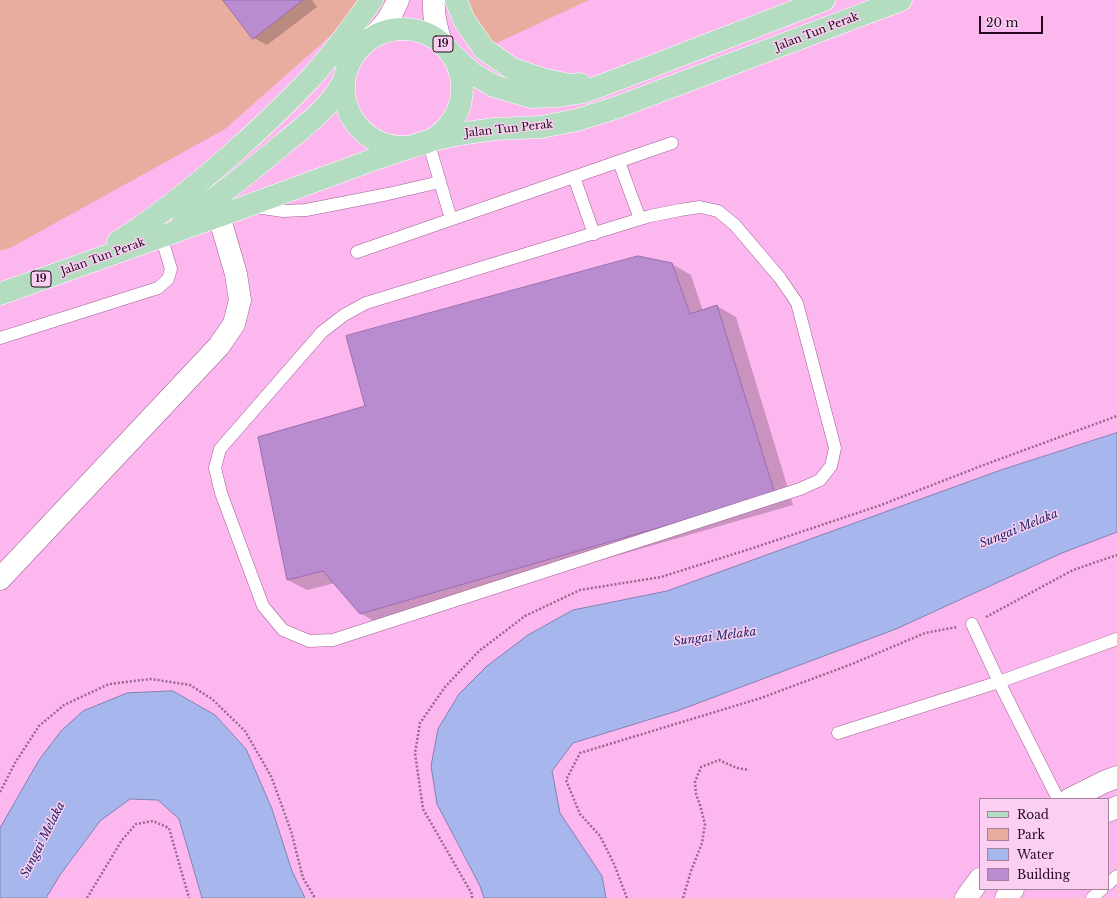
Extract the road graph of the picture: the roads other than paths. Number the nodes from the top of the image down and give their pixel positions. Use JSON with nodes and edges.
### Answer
{"nodes":[{"id":1,"x":372,"y":0,"type":"edge"},
{"id":2,"x":398,"y":0,"type":"edge"},
{"id":3,"x":434,"y":0,"type":"edge"},
{"id":4,"x":456,"y":0,"type":"edge"},
{"id":5,"x":824,"y":0,"type":"edge"},
{"id":6,"x":901,"y":0,"type":"edge"},
{"id":7,"x":373,"y":36,"type":"junction"},
{"id":8,"x":447,"y":49,"type":"junction"},
{"id":9,"x":344,"y":80,"type":"junction"},
{"id":10,"x":611,"y":82,"type":"junction"},
{"id":11,"x":428,"y":141,"type":"junction"},
{"id":12,"x":672,"y":143,"type":"dead end"},
{"id":13,"x":619,"y":162,"type":"junction"},
{"id":14,"x":574,"y":177,"type":"junction"},
{"id":15,"x":440,"y":182,"type":"junction"},
{"id":16,"x":247,"y":206,"type":"junction"},
{"id":17,"x":219,"y":216,"type":"junction"},
{"id":18,"x":451,"y":219,"type":"junction"},
{"id":19,"x":640,"y":219,"type":"junction"},
{"id":20,"x":594,"y":234,"type":"junction"},
{"id":21,"x":161,"y":236,"type":"junction"},
{"id":22,"x":357,"y":252,"type":"dead end"},
{"id":23,"x":81,"y":265,"type":"junction"},
{"id":24,"x":0,"y":294,"type":"edge"},
{"id":25,"x":0,"y":338,"type":"edge"},
{"id":26,"x":1,"y":575,"type":"edge"},
{"id":27,"x":972,"y":624,"type":"road end"},
{"id":28,"x":1117,"y":639,"type":"edge"},
{"id":29,"x":999,"y":682,"type":"junction"},
{"id":30,"x":838,"y":733,"type":"dead end"},
{"id":31,"x":1117,"y":777,"type":"edge"},
{"id":32,"x":1057,"y":798,"type":"edge"},
{"id":33,"x":1072,"y":798,"type":"edge"},
{"id":34,"x":1117,"y":876,"type":"edge"},
{"id":35,"x":979,"y":880,"type":"edge"},
{"id":36,"x":1109,"y":883,"type":"edge"},
{"id":37,"x":1012,"y":890,"type":"edge"},
{"id":38,"x":1101,"y":890,"type":"edge"},
{"id":39,"x":966,"y":898,"type":"edge"},
{"id":40,"x":1006,"y":898,"type":"edge"},
{"id":41,"x":1092,"y":898,"type":"edge"}],
"edges":[{"from":1,"to":23,"type":"main road"},
{"from":2,"to":7,"type":"street","number":"19"},
{"from":3,"to":8,"type":"street","number":"19"},
{"from":4,"to":10,"type":"main road"},
{"from":5,"to":10,"type":"main road"},
{"from":6,"to":11,"type":"main road","name":"Jalan Tun Perak"},
{"from":7,"to":8,"type":"main road","number":"19"},
{"from":7,"to":9,"type":"main road","number":"19"},
{"from":8,"to":10,"type":"main road"},
{"from":8,"to":11,"type":"main road","number":"19"},
{"from":9,"to":11,"type":"main road","number":"19"},
{"from":9,"to":21,"type":"main road","name":"Jalan Tun Perak","number":"19"},
{"from":11,"to":15,"type":"lane"},
{"from":11,"to":16,"type":"main road","name":"Jalan Tun Perak","number":"19"},
{"from":12,"to":13,"type":"lane"},
{"from":13,"to":14,"type":"lane"},
{"from":13,"to":19,"type":"lane"},
{"from":14,"to":18,"type":"lane"},
{"from":14,"to":20,"type":"lane"},
{"from":15,"to":16,"type":"lane"},
{"from":15,"to":18,"type":"lane"},
{"from":16,"to":17,"type":"main road","name":"Jalan Tun Perak","number":"19"},
{"from":17,"to":21,"type":"main road","name":"Jalan Tun Perak","number":"19"},
{"from":17,"to":26,"type":"street"},
{"from":18,"to":22,"type":"lane"},
{"from":19,"to":20,"type":"lane"},
{"from":19,"to":20,"type":"lane"},
{"from":21,"to":23,"type":"main road","name":"Jalan Tun Perak","number":"19"},
{"from":21,"to":25,"type":"lane"},
{"from":23,"to":24,"type":"main road","name":"Jalan Tun Perak","number":"19"},
{"from":27,"to":29,"type":"lane"},
{"from":28,"to":29,"type":"lane"},
{"from":29,"to":30,"type":"lane"},
{"from":29,"to":32,"type":"lane"},
{"from":31,"to":33,"type":"street"},
{"from":34,"to":36,"type":"lane"},
{"from":35,"to":39,"type":"street"},
{"from":37,"to":40,"type":"street"},
{"from":38,"to":41,"type":"lane"}]}
